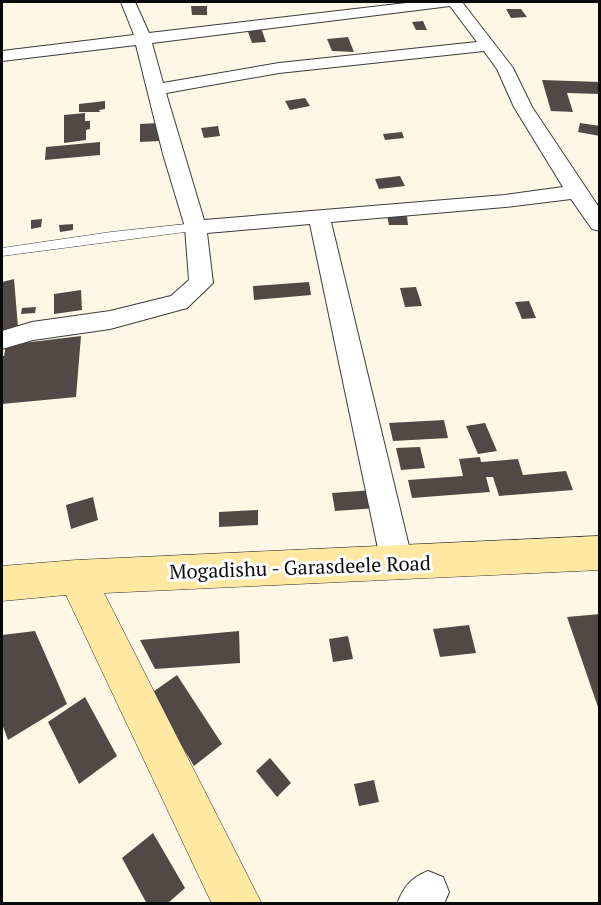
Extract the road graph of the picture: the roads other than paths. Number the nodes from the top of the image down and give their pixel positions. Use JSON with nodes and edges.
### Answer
{"nodes":[{"id":1,"x":128,"y":2,"type":"edge"},
{"id":2,"x":448,"y":2,"type":"edge"},
{"id":3,"x":455,"y":2,"type":"edge"},
{"id":4,"x":143,"y":39,"type":"junction"},
{"id":5,"x":488,"y":46,"type":"junction"},
{"id":6,"x":2,"y":56,"type":"edge"},
{"id":7,"x":156,"y":89,"type":"junction"},
{"id":8,"x":576,"y":192,"type":"junction"},
{"id":9,"x":319,"y":218,"type":"junction"},
{"id":10,"x":600,"y":224,"type":"edge"},
{"id":11,"x":196,"y":227,"type":"junction"},
{"id":12,"x":2,"y":252,"type":"edge"},
{"id":13,"x":2,"y":340,"type":"edge"},
{"id":14,"x":600,"y":553,"type":"edge"},
{"id":15,"x":397,"y":563,"type":"junction"},
{"id":16,"x":76,"y":577,"type":"junction"},
{"id":17,"x":2,"y":584,"type":"edge"},
{"id":18,"x":238,"y":903,"type":"edge"}],
"edges":[{"from":1,"to":4,"type":"street"},
{"from":2,"to":4,"type":"street"},
{"from":3,"to":5,"type":"street"},
{"from":4,"to":6,"type":"street"},
{"from":4,"to":7,"type":"street"},
{"from":5,"to":7,"type":"street"},
{"from":5,"to":8,"type":"street"},
{"from":7,"to":11,"type":"street"},
{"from":8,"to":9,"type":"street"},
{"from":8,"to":10,"type":"street"},
{"from":9,"to":11,"type":"street"},
{"from":9,"to":15,"type":"street"},
{"from":11,"to":12,"type":"lane"},
{"from":11,"to":13,"type":"street"},
{"from":14,"to":15,"type":"main road","name":"Mogadishu - Garasdeele Road"},
{"from":15,"to":16,"type":"main road","name":"Mogadishu - Garasdeele Road"},
{"from":16,"to":17,"type":"main road","name":"Mogadishu - Garasdeele Road"},
{"from":16,"to":18,"type":"main road"}]}
